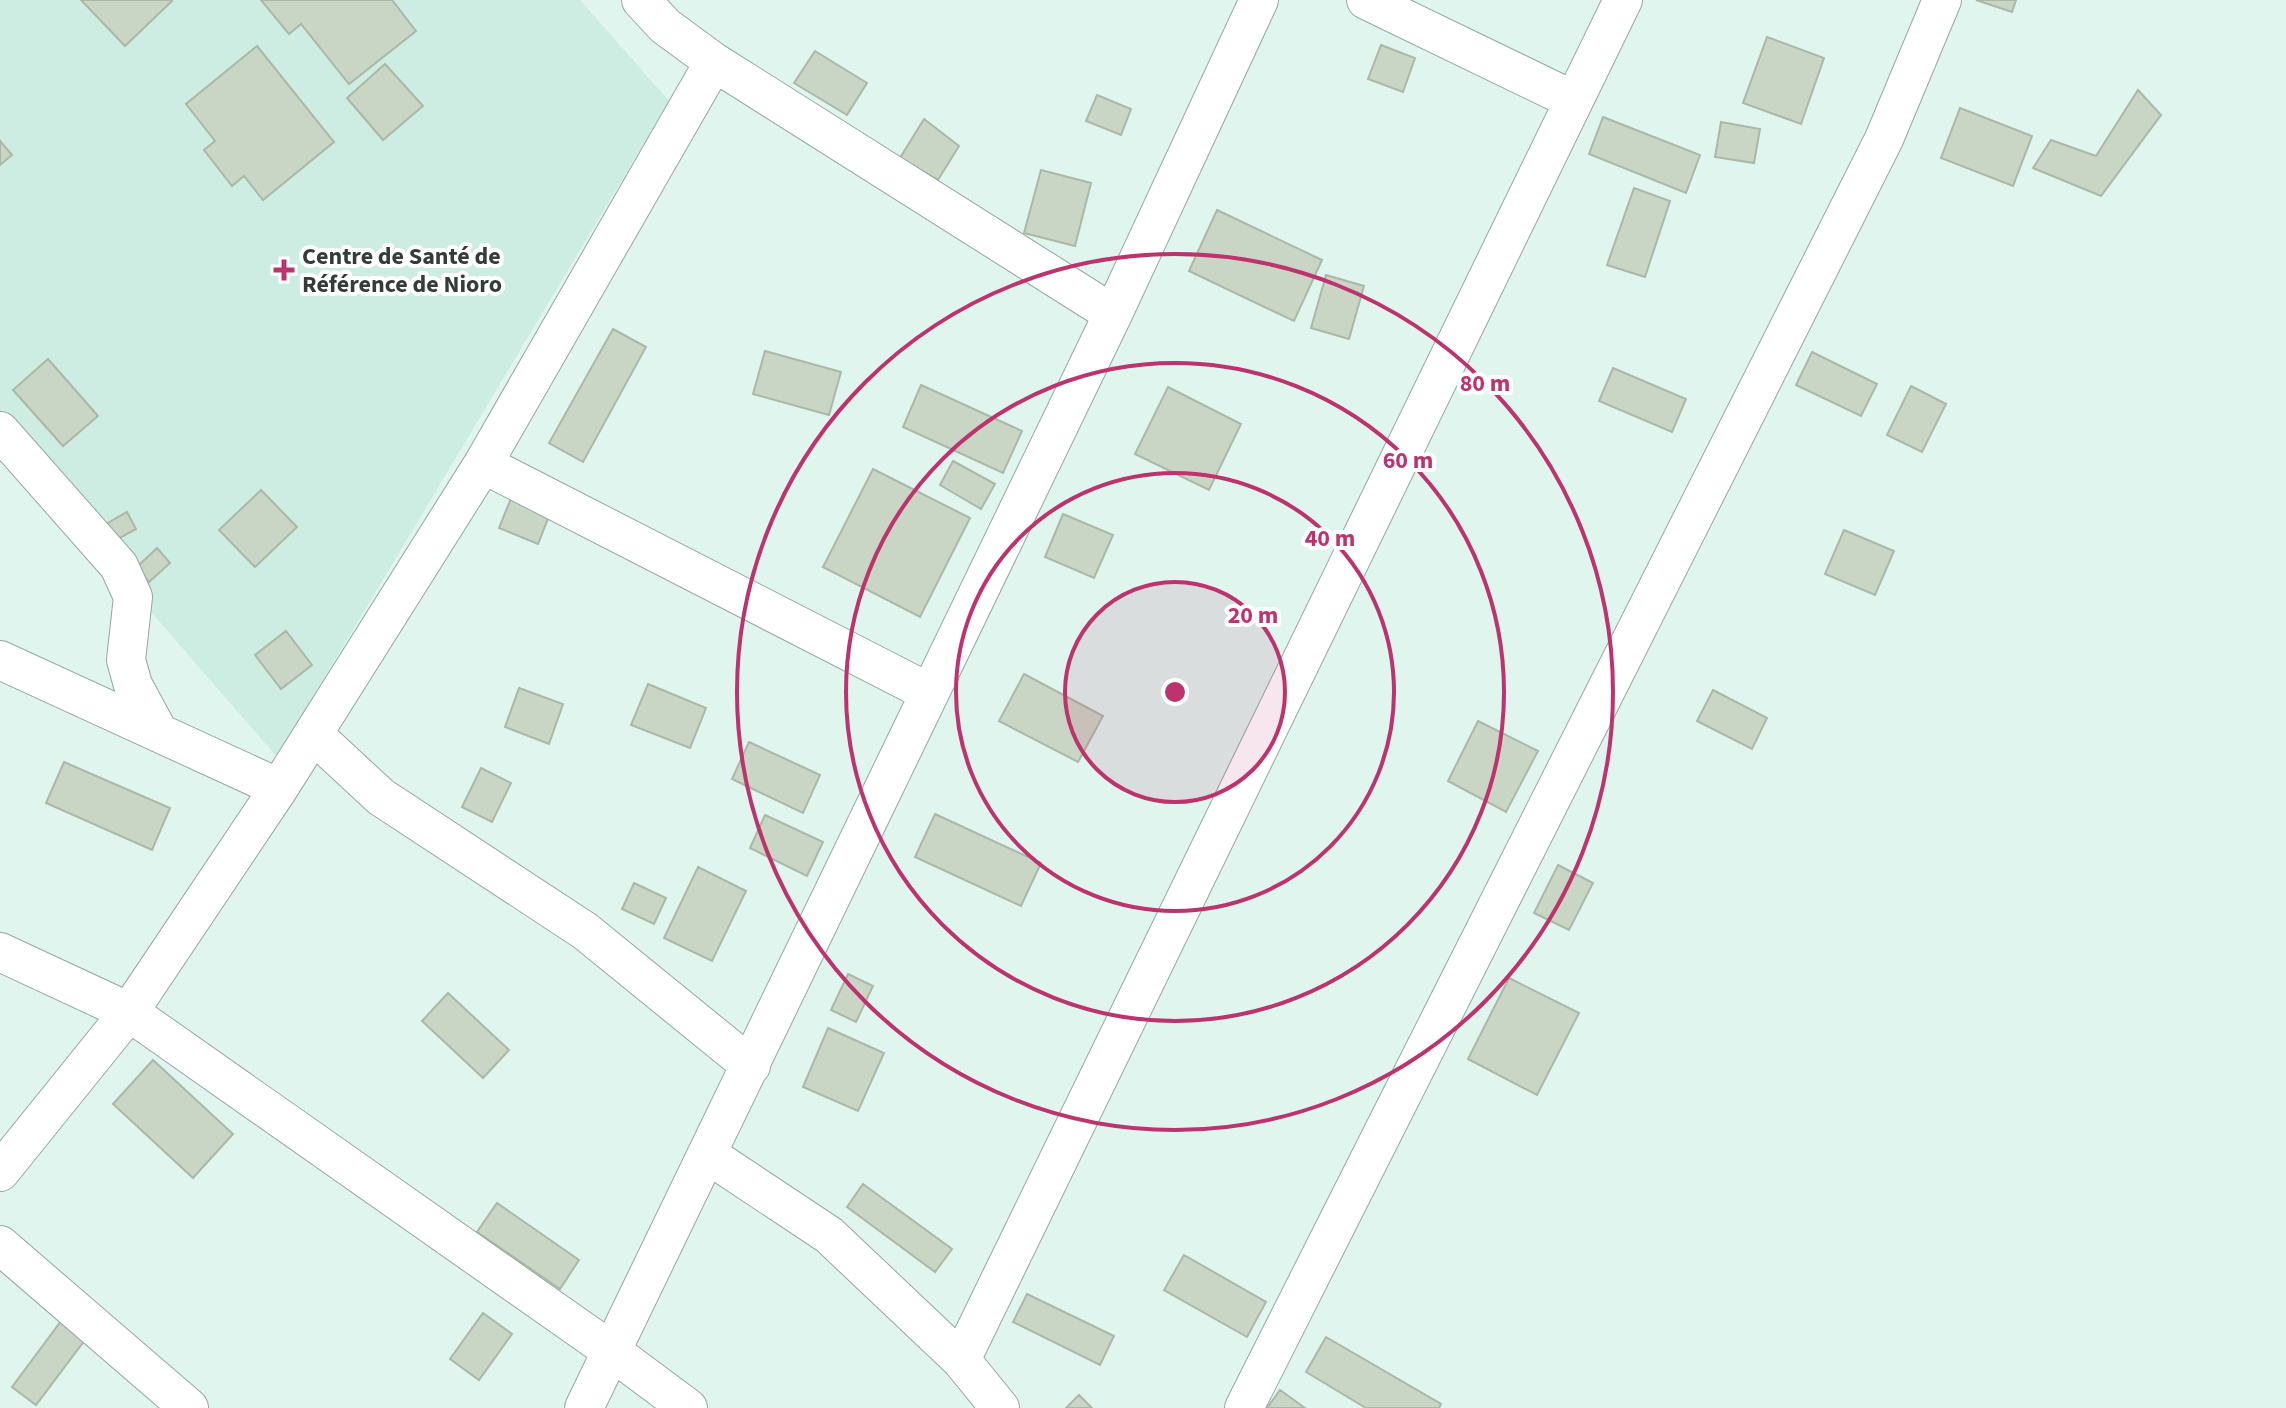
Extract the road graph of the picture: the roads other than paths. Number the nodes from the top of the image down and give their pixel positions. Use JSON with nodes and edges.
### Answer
{"nodes":[{"id":1,"x":1259,"y":0,"type":"edge"},
{"id":2,"x":1366,"y":0,"type":"edge"},
{"id":3,"x":1623,"y":0,"type":"edge"},
{"id":4,"x":1942,"y":0,"type":"edge"},
{"id":5,"x":661,"y":9,"type":"edge"},
{"id":6,"x":714,"y":62,"type":"junction"},
{"id":7,"x":1573,"y":100,"type":"junction"},
{"id":8,"x":1113,"y":314,"type":"junction"},
{"id":9,"x":0,"y":431,"type":"edge"},
{"id":10,"x":483,"y":464,"type":"junction"},
{"id":11,"x":0,"y":660,"type":"edge"},
{"id":12,"x":930,"y":693,"type":"junction"},
{"id":13,"x":159,"y":733,"type":"junction"},
{"id":14,"x":313,"y":734,"type":"junction"},
{"id":15,"x":279,"y":788,"type":"junction"},
{"id":16,"x":0,"y":952,"type":"edge"},
{"id":17,"x":129,"y":1012,"type":"junction"},
{"id":18,"x":751,"y":1066,"type":"junction"},
{"id":19,"x":707,"y":1154,"type":"junction"},
{"id":20,"x":0,"y":1172,"type":"edge"},
{"id":21,"x":0,"y":1245,"type":"edge"},
{"id":22,"x":610,"y":1350,"type":"junction"},
{"id":23,"x":961,"y":1360,"type":"junction"},
{"id":24,"x":189,"y":1408,"type":"edge"},
{"id":25,"x":584,"y":1408,"type":"edge"},
{"id":26,"x":688,"y":1408,"type":"edge"},
{"id":27,"x":1000,"y":1408,"type":"edge"},
{"id":28,"x":1244,"y":1408,"type":"edge"}],
"edges":[{"from":1,"to":8,"type":"street"},
{"from":2,"to":7,"type":"street"},
{"from":3,"to":7,"type":"street"},
{"from":4,"to":28,"type":"street"},
{"from":5,"to":6,"type":"street"},
{"from":6,"to":8,"type":"street"},
{"from":6,"to":10,"type":"street"},
{"from":7,"to":23,"type":"street"},
{"from":8,"to":12,"type":"street"},
{"from":9,"to":13,"type":"street"},
{"from":10,"to":12,"type":"street"},
{"from":10,"to":14,"type":"street"},
{"from":11,"to":13,"type":"street"},
{"from":12,"to":18,"type":"street"},
{"from":13,"to":15,"type":"street"},
{"from":14,"to":15,"type":"street"},
{"from":14,"to":18,"type":"street"},
{"from":15,"to":17,"type":"street"},
{"from":16,"to":17,"type":"street"},
{"from":17,"to":20,"type":"street"},
{"from":17,"to":22,"type":"street"},
{"from":18,"to":19,"type":"street"},
{"from":19,"to":22,"type":"street"},
{"from":19,"to":23,"type":"street"},
{"from":21,"to":24,"type":"street"},
{"from":22,"to":25,"type":"street"},
{"from":22,"to":26,"type":"street"},
{"from":23,"to":27,"type":"street"}]}
